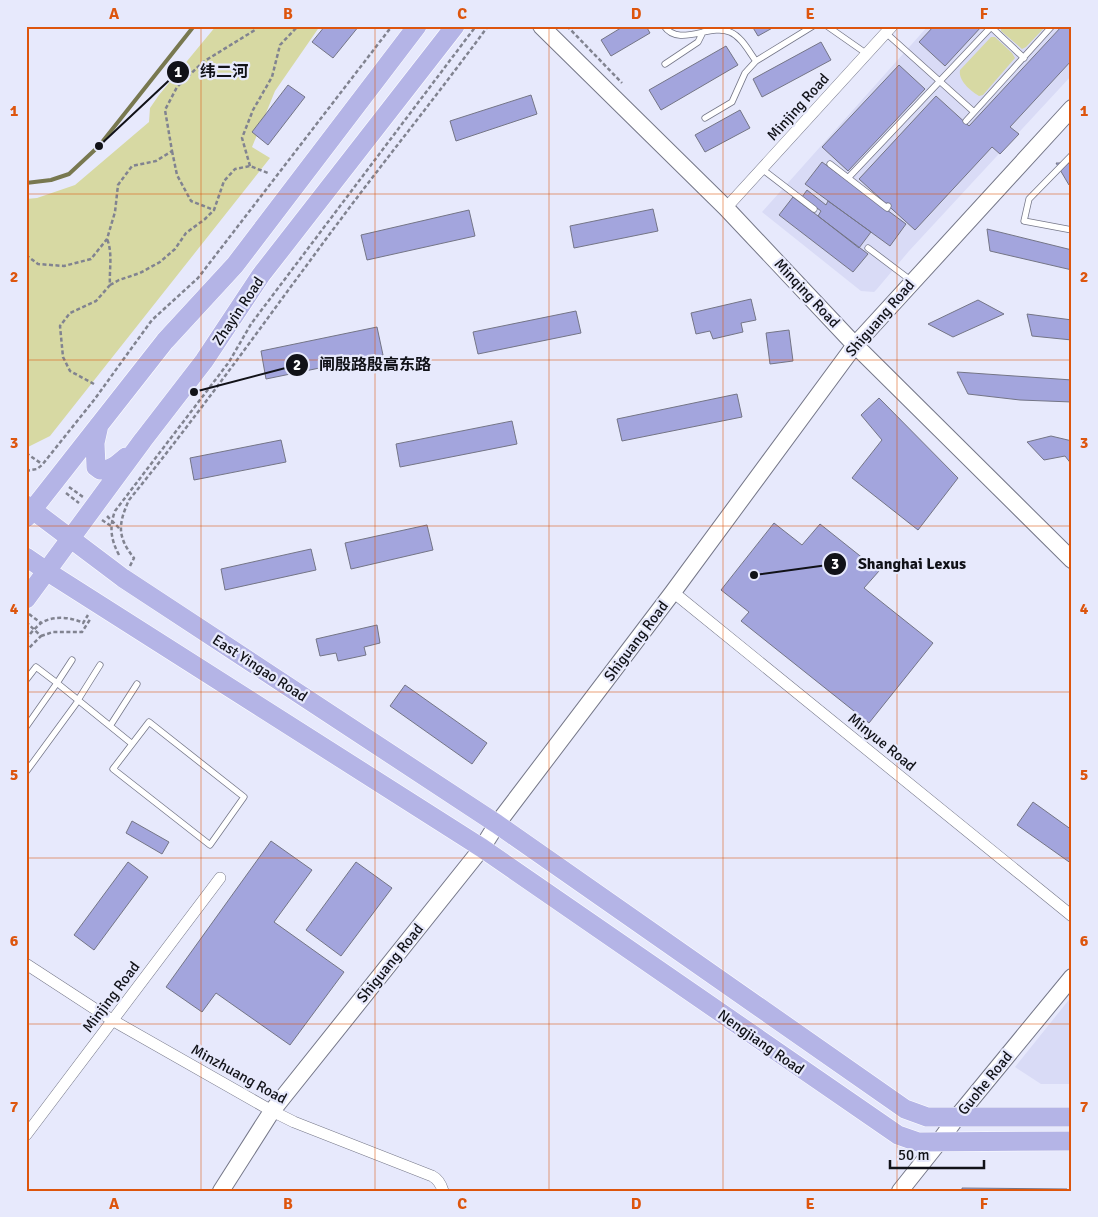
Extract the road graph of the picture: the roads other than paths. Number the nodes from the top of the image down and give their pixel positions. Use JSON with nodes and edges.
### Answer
{"nodes":[{"id":1,"x":417,"y":26,"type":"edge"},
{"id":2,"x":541,"y":26,"type":"edge"},
{"id":3,"x":664,"y":26,"type":"edge"},
{"id":4,"x":813,"y":26,"type":"edge"},
{"id":5,"x":827,"y":26,"type":"edge"},
{"id":6,"x":1052,"y":26,"type":"edge"},
{"id":7,"x":992,"y":27,"type":"edge"},
{"id":8,"x":453,"y":29,"type":"edge"},
{"id":9,"x":727,"y":29,"type":"edge"},
{"id":10,"x":889,"y":29,"type":"edge"},
{"id":11,"x":703,"y":32,"type":"junction"},
{"id":12,"x":867,"y":54,"type":"junction"},
{"id":13,"x":1024,"y":58,"type":"junction"},
{"id":14,"x":756,"y":61,"type":"junction"},
{"id":15,"x":665,"y":64,"type":"dead end"},
{"id":16,"x":939,"y":82,"type":"junction"},
{"id":17,"x":1072,"y":108,"type":"edge"},
{"id":18,"x":974,"y":112,"type":"junction"},
{"id":19,"x":705,"y":118,"type":"dead end"},
{"id":20,"x":966,"y":121,"type":"dead end"},
{"id":21,"x":1072,"y":155,"type":"edge"},
{"id":22,"x":830,"y":164,"type":"dead end"},
{"id":23,"x":762,"y":168,"type":"junction"},
{"id":24,"x":848,"y":178,"type":"junction"},
{"id":25,"x":888,"y":206,"type":"dead end"},
{"id":26,"x":726,"y":208,"type":"junction"},
{"id":27,"x":814,"y":209,"type":"dead end"},
{"id":28,"x":1072,"y":230,"type":"edge"},
{"id":29,"x":868,"y":248,"type":"dead end"},
{"id":30,"x":913,"y":282,"type":"junction"},
{"id":31,"x":855,"y":345,"type":"junction"},
{"id":32,"x":99,"y":424,"type":"junction"},
{"id":33,"x":143,"y":440,"type":"junction"},
{"id":34,"x":28,"y":511,"type":"edge"},
{"id":35,"x":72,"y":538,"type":"junction"},
{"id":36,"x":26,"y":557,"type":"edge"},
{"id":37,"x":1072,"y":560,"type":"edge"},
{"id":38,"x":48,"y":572,"type":"junction"},
{"id":39,"x":673,"y":592,"type":"junction"},
{"id":40,"x":26,"y":599,"type":"edge"},
{"id":41,"x":72,"y":660,"type":"dead end"},
{"id":42,"x":100,"y":665,"type":"dead end"},
{"id":43,"x":26,"y":680,"type":"edge"},
{"id":44,"x":57,"y":684,"type":"junction"},
{"id":45,"x":137,"y":684,"type":"dead end"},
{"id":46,"x":78,"y":700,"type":"junction"},
{"id":47,"x":110,"y":726,"type":"junction"},
{"id":48,"x":26,"y":727,"type":"edge"},
{"id":49,"x":132,"y":744,"type":"junction"},
{"id":50,"x":26,"y":772,"type":"edge"},
{"id":51,"x":497,"y":824,"type":"junction"},
{"id":52,"x":482,"y":848,"type":"junction"},
{"id":53,"x":220,"y":878,"type":"dead end"},
{"id":54,"x":1072,"y":916,"type":"edge"},
{"id":55,"x":26,"y":964,"type":"edge"},
{"id":56,"x":1072,"y":977,"type":"edge"},
{"id":57,"x":112,"y":1020,"type":"junction"},
{"id":58,"x":272,"y":1111,"type":"junction"},
{"id":59,"x":1072,"y":1117,"type":"edge"},
{"id":60,"x":957,"y":1118,"type":"junction"},
{"id":61,"x":26,"y":1135,"type":"edge"},
{"id":62,"x":1072,"y":1141,"type":"edge"},
{"id":63,"x":939,"y":1142,"type":"junction"},
{"id":64,"x":221,"y":1191,"type":"edge"},
{"id":65,"x":443,"y":1191,"type":"edge"},
{"id":66,"x":900,"y":1191,"type":"edge"}],
"edges":[{"from":1,"to":32,"type":"main road","name":"Zhayin Road"},
{"from":2,"to":26,"type":"street","name":"Minqing Road"},
{"from":3,"to":11,"type":"lane"},
{"from":4,"to":14,"type":"lane"},
{"from":5,"to":12,"type":"lane"},
{"from":6,"to":13,"type":"lane"},
{"from":7,"to":13,"type":"lane"},
{"from":7,"to":16,"type":"lane"},
{"from":8,"to":33,"type":"main road","name":"Zhayin Road"},
{"from":9,"to":11,"type":"lane"},
{"from":9,"to":14,"type":"lane"},
{"from":10,"to":12,"type":"street","name":"Minjing Road"},
{"from":10,"to":16,"type":"lane"},
{"from":11,"to":15,"type":"lane"},
{"from":12,"to":23,"type":"street","name":"Minjing Road"},
{"from":13,"to":18,"type":"lane"},
{"from":14,"to":19,"type":"lane"},
{"from":16,"to":18,"type":"lane"},
{"from":16,"to":24,"type":"lane"},
{"from":17,"to":30,"type":"street","name":"Shiguang Road"},
{"from":18,"to":20,"type":"lane"},
{"from":21,"to":28,"type":"lane"},
{"from":22,"to":24,"type":"lane"},
{"from":23,"to":26,"type":"street","name":"Minjing Road"},
{"from":23,"to":27,"type":"lane"},
{"from":24,"to":25,"type":"lane"},
{"from":26,"to":31,"type":"street","name":"Minqing Road"},
{"from":29,"to":30,"type":"lane"},
{"from":30,"to":31,"type":"street","name":"Shiguang Road"},
{"from":31,"to":37,"type":"street","name":"Minqing Road"},
{"from":31,"to":39,"type":"street","name":"Shiguang Road"},
{"from":32,"to":33,"type":"main road"},
{"from":32,"to":34,"type":"main road","name":"Zhayin Road"},
{"from":33,"to":35,"type":"main road","name":"Zhayin Road"},
{"from":34,"to":35,"type":"main road","name":"East Yingao Road"},
{"from":35,"to":38,"type":"main road","name":"Zhayin Road"},
{"from":35,"to":51,"type":"main road","name":"East Yingao Road"},
{"from":36,"to":38,"type":"main road"},
{"from":38,"to":40,"type":"main road","name":"Zhayin Road"},
{"from":38,"to":52,"type":"main road"},
{"from":39,"to":51,"type":"street","name":"Shiguang Road"},
{"from":39,"to":54,"type":"street","name":"Minyue Road"},
{"from":41,"to":44,"type":"lane"},
{"from":42,"to":46,"type":"lane"},
{"from":43,"to":44,"type":"lane"},
{"from":44,"to":46,"type":"lane"},
{"from":44,"to":48,"type":"lane"},
{"from":45,"to":47,"type":"lane"},
{"from":46,"to":47,"type":"lane"},
{"from":46,"to":50,"type":"lane"},
{"from":47,"to":49,"type":"lane"},
{"from":49,"to":49,"type":"lane"},
{"from":51,"to":52,"type":"street","name":"Shiguang Road"},
{"from":51,"to":60,"type":"main road","name":"Nengjiang Road"},
{"from":52,"to":58,"type":"street","name":"Shiguang Road"},
{"from":52,"to":63,"type":"main road","name":"Nengjiang Road"},
{"from":53,"to":57,"type":"street","name":"Minjing Road"},
{"from":55,"to":57,"type":"street","name":"Minzhuang Road"},
{"from":56,"to":60,"type":"street","name":"Guohe Road"},
{"from":57,"to":58,"type":"street","name":"Minzhuang Road"},
{"from":57,"to":61,"type":"street","name":"Minjing Road"},
{"from":58,"to":64,"type":"street","name":"Shiguang Road"},
{"from":58,"to":65,"type":"street","name":"Minzhuang Road"},
{"from":59,"to":60,"type":"main road","name":"Nengjiang Road"},
{"from":60,"to":63,"type":"street","name":"Guohe Road"},
{"from":62,"to":63,"type":"main road","name":"Nengjiang Road"},
{"from":63,"to":66,"type":"street","name":"Guohe Road"}]}
